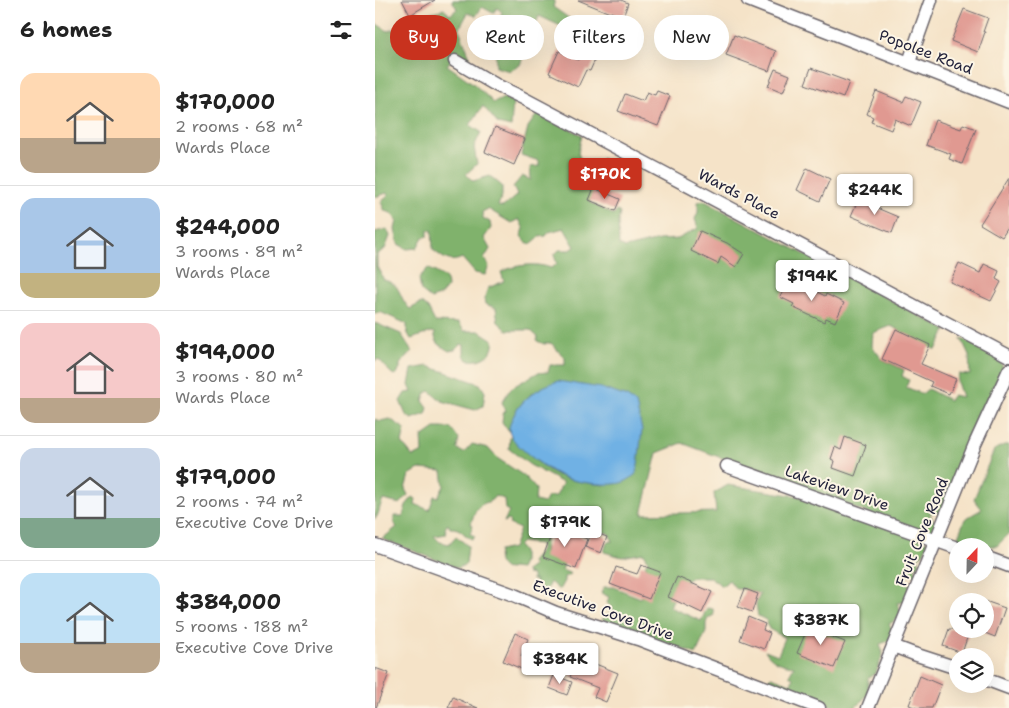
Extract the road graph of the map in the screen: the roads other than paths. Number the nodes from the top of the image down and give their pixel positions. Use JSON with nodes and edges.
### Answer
{"nodes":[{"id":1,"x":748,"y":0,"type":"edge"},
{"id":2,"x":931,"y":0,"type":"edge"},
{"id":3,"x":777,"y":5,"type":"edge"},
{"id":4,"x":455,"y":61,"type":"dead end"},
{"id":5,"x":909,"y":62,"type":"junction"},
{"id":6,"x":1009,"y":102,"type":"edge"},
{"id":7,"x":1009,"y":356,"type":"edge"},
{"id":8,"x":1009,"y":370,"type":"edge"},
{"id":9,"x":727,"y":466,"type":"dead end"},
{"id":10,"x":936,"y":540,"type":"junction"},
{"id":11,"x":375,"y":545,"type":"edge"},
{"id":12,"x":949,"y":545,"type":"edge"},
{"id":13,"x":994,"y":560,"type":"edge"},
{"id":14,"x":1009,"y":566,"type":"edge"},
{"id":15,"x":893,"y":646,"type":"junction"},
{"id":16,"x":949,"y":665,"type":"edge"},
{"id":17,"x":994,"y":682,"type":"edge"},
{"id":18,"x":1009,"y":688,"type":"edge"},
{"id":19,"x":819,"y":708,"type":"edge"},
{"id":20,"x":868,"y":708,"type":"edge"}],
"edges":[{"from":1,"to":3,"type":"street","name":"Popolee Road"},
{"from":2,"to":5,"type":"street"},
{"from":3,"to":5,"type":"street","name":"Popolee Road"},
{"from":4,"to":7,"type":"street","name":"Wards Place"},
{"from":5,"to":6,"type":"street","name":"Popolee Road"},
{"from":8,"to":10,"type":"street","name":"Fruit Cove Road"},
{"from":9,"to":10,"type":"street","name":"Lakeview Drive"},
{"from":10,"to":12,"type":"street","name":"Lakeview Drive"},
{"from":10,"to":15,"type":"street","name":"Fruit Cove Road"},
{"from":11,"to":19,"type":"street","name":"Executive Cove Drive"},
{"from":13,"to":14,"type":"street"},
{"from":15,"to":16,"type":"street"},
{"from":15,"to":20,"type":"street","name":"Fruit Cove Road"},
{"from":17,"to":18,"type":"street"}]}
